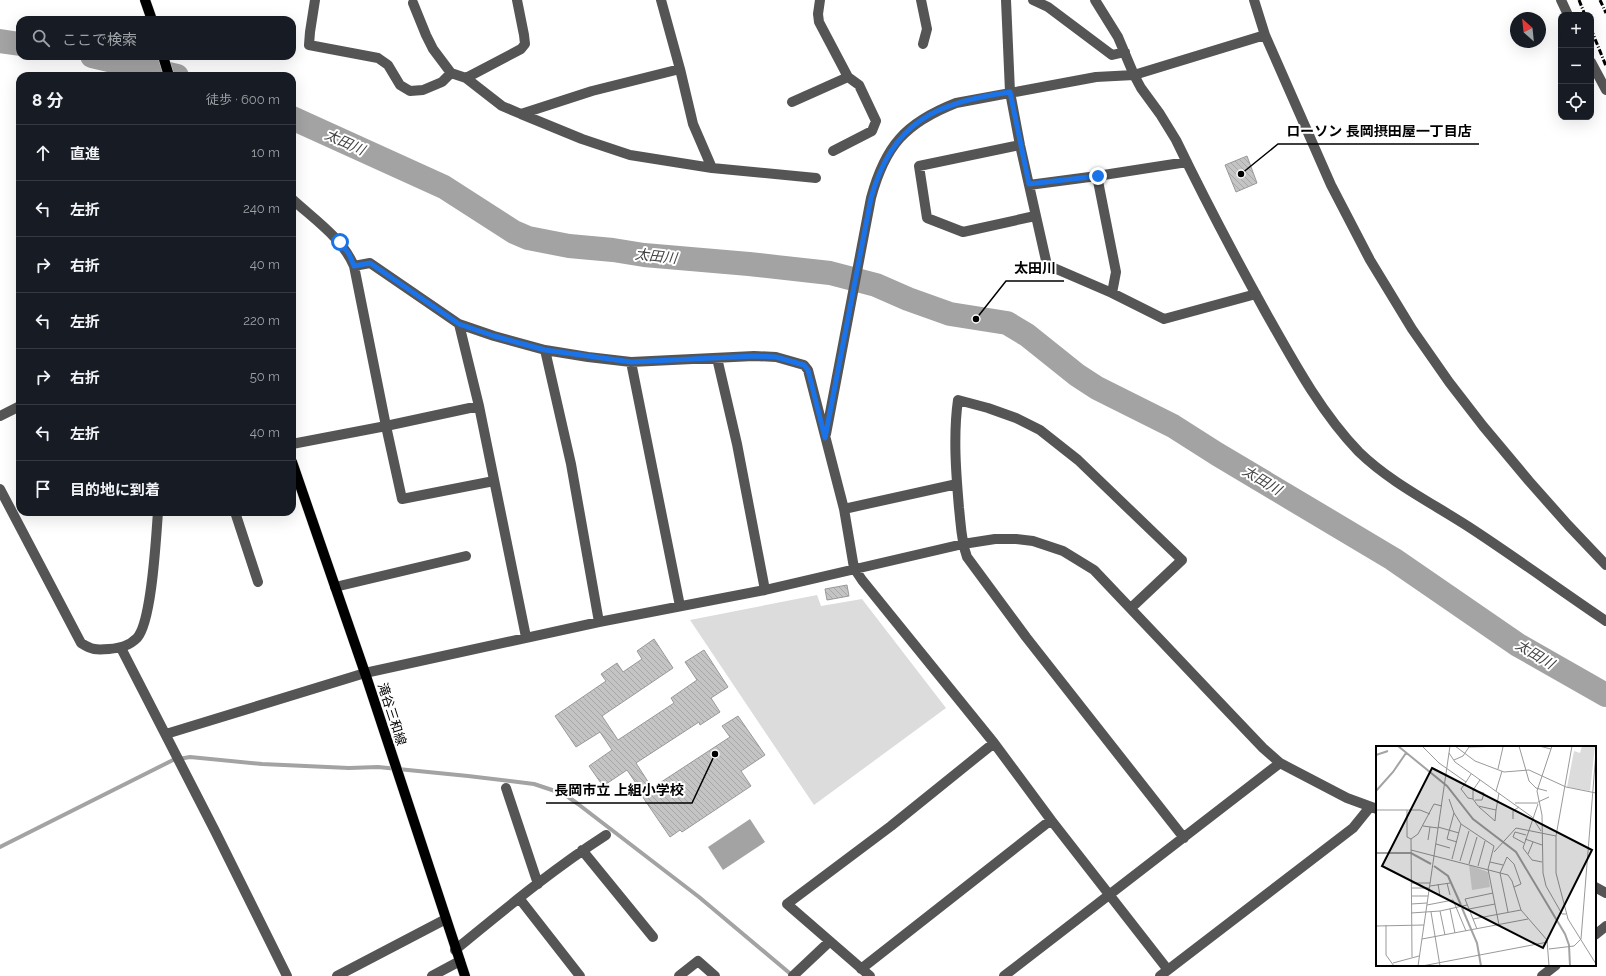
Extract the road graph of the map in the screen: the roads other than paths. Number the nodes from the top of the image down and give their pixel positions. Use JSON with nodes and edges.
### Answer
{"nodes":[{"id":1,"x":145,"y":0,"type":"edge"},
{"id":2,"x":315,"y":0,"type":"edge"},
{"id":3,"x":424,"y":0,"type":"edge"},
{"id":4,"x":517,"y":0,"type":"edge"},
{"id":5,"x":660,"y":0,"type":"edge"},
{"id":6,"x":820,"y":0,"type":"edge"},
{"id":7,"x":921,"y":0,"type":"edge"},
{"id":8,"x":1006,"y":0,"type":"edge"},
{"id":9,"x":1033,"y":0,"type":"edge"},
{"id":10,"x":1095,"y":0,"type":"edge"},
{"id":11,"x":1254,"y":0,"type":"edge"},
{"id":12,"x":1561,"y":0,"type":"edge"},
{"id":13,"x":413,"y":2,"type":"edge"},
{"id":14,"x":1567,"y":12,"type":"edge"},
{"id":15,"x":151,"y":16,"type":"edge"},
{"id":16,"x":1265,"y":35,"type":"junction"},
{"id":17,"x":923,"y":44,"type":"dead end"},
{"id":18,"x":1125,"y":52,"type":"junction"},
{"id":19,"x":164,"y":60,"type":"edge"},
{"id":20,"x":1594,"y":68,"type":"edge"},
{"id":21,"x":680,"y":69,"type":"junction"},
{"id":22,"x":168,"y":72,"type":"edge"},
{"id":23,"x":451,"y":72,"type":"junction"},
{"id":24,"x":1134,"y":75,"type":"junction"},
{"id":25,"x":848,"y":77,"type":"junction"},
{"id":26,"x":466,"y":78,"type":"junction"},
{"id":27,"x":1606,"y":90,"type":"edge"},
{"id":28,"x":1010,"y":92,"type":"junction"},
{"id":29,"x":792,"y":102,"type":"dead end"},
{"id":30,"x":521,"y":114,"type":"junction"},
{"id":31,"x":1020,"y":145,"type":"junction"},
{"id":32,"x":833,"y":151,"type":"dead end"},
{"id":33,"x":1186,"y":162,"type":"junction"},
{"id":34,"x":712,"y":168,"type":"junction"},
{"id":35,"x":1098,"y":176,"type":"junction"},
{"id":36,"x":816,"y":178,"type":"dead end"},
{"id":37,"x":1029,"y":184,"type":"junction"},
{"id":38,"x":296,"y":203,"type":"edge"},
{"id":39,"x":1035,"y":216,"type":"junction"},
{"id":40,"x":354,"y":266,"type":"junction"},
{"id":41,"x":1112,"y":293,"type":"junction"},
{"id":42,"x":1256,"y":294,"type":"junction"},
{"id":43,"x":459,"y":324,"type":"junction"},
{"id":44,"x":545,"y":350,"type":"junction"},
{"id":45,"x":718,"y":358,"type":"junction"},
{"id":46,"x":631,"y":362,"type":"junction"},
{"id":47,"x":479,"y":406,"type":"junction"},
{"id":48,"x":16,"y":408,"type":"edge"},
{"id":49,"x":0,"y":416,"type":"edge"},
{"id":50,"x":386,"y":426,"type":"junction"},
{"id":51,"x":825,"y":438,"type":"junction"},
{"id":52,"x":296,"y":443,"type":"edge"},
{"id":53,"x":296,"y":474,"type":"edge"},
{"id":54,"x":494,"y":480,"type":"junction"},
{"id":55,"x":957,"y":484,"type":"junction"},
{"id":56,"x":0,"y":489,"type":"edge"},
{"id":57,"x":844,"y":510,"type":"junction"},
{"id":58,"x":158,"y":516,"type":"edge"},
{"id":59,"x":236,"y":516,"type":"edge"},
{"id":60,"x":963,"y":544,"type":"junction"},
{"id":61,"x":466,"y":556,"type":"dead end"},
{"id":62,"x":1606,"y":564,"type":"edge"},
{"id":63,"x":854,"y":568,"type":"junction"},
{"id":64,"x":258,"y":582,"type":"dead end"},
{"id":65,"x":335,"y":587,"type":"junction"},
{"id":66,"x":765,"y":590,"type":"junction"},
{"id":67,"x":680,"y":606,"type":"junction"},
{"id":68,"x":1131,"y":608,"type":"junction"},
{"id":69,"x":1606,"y":621,"type":"edge"},
{"id":70,"x":599,"y":622,"type":"junction"},
{"id":71,"x":526,"y":637,"type":"junction"},
{"id":72,"x":121,"y":648,"type":"junction"},
{"id":73,"x":365,"y":673,"type":"junction"},
{"id":74,"x":166,"y":734,"type":"junction"},
{"id":75,"x":994,"y":743,"type":"junction"},
{"id":76,"x":1280,"y":763,"type":"junction"},
{"id":77,"x":506,"y":788,"type":"dead end"},
{"id":78,"x":1374,"y":808,"type":"edge"},
{"id":79,"x":1051,"y":820,"type":"junction"},
{"id":80,"x":606,"y":834,"type":"dead end"},
{"id":81,"x":1184,"y":838,"type":"junction"},
{"id":82,"x":582,"y":850,"type":"junction"},
{"id":83,"x":538,"y":884,"type":"junction"},
{"id":84,"x":1596,"y":887,"type":"edge"},
{"id":85,"x":1606,"y":893,"type":"edge"},
{"id":86,"x":1110,"y":895,"type":"junction"},
{"id":87,"x":519,"y":898,"type":"junction"},
{"id":88,"x":446,"y":919,"type":"junction"},
{"id":89,"x":1606,"y":926,"type":"edge"},
{"id":90,"x":1596,"y":934,"type":"edge"},
{"id":91,"x":653,"y":937,"type":"dead end"},
{"id":92,"x":829,"y":942,"type":"junction"},
{"id":93,"x":455,"y":950,"type":"junction"},
{"id":94,"x":460,"y":961,"type":"junction"},
{"id":95,"x":1555,"y":966,"type":"edge"},
{"id":96,"x":861,"y":969,"type":"junction"},
{"id":97,"x":1164,"y":973,"type":"edge"},
{"id":98,"x":286,"y":976,"type":"edge"},
{"id":99,"x":337,"y":976,"type":"edge"},
{"id":100,"x":432,"y":976,"type":"edge"},
{"id":101,"x":465,"y":976,"type":"edge"},
{"id":102,"x":580,"y":976,"type":"edge"},
{"id":103,"x":679,"y":976,"type":"edge"},
{"id":104,"x":715,"y":976,"type":"edge"},
{"id":105,"x":793,"y":976,"type":"edge"},
{"id":106,"x":870,"y":976,"type":"edge"},
{"id":107,"x":1004,"y":976,"type":"edge"},
{"id":108,"x":1542,"y":976,"type":"edge"}],
"edges":[{"from":1,"to":15,"type":"main road"},
{"from":2,"to":23,"type":"street"},
{"from":3,"to":13,"type":"street"},
{"from":4,"to":26,"type":"street"},
{"from":5,"to":21,"type":"street"},
{"from":6,"to":25,"type":"street"},
{"from":7,"to":17,"type":"street"},
{"from":8,"to":28,"type":"street"},
{"from":9,"to":18,"type":"street"},
{"from":10,"to":18,"type":"street"},
{"from":11,"to":16,"type":"street"},
{"from":12,"to":14,"type":"street"},
{"from":13,"to":23,"type":"street"},
{"from":16,"to":24,"type":"street"},
{"from":16,"to":62,"type":"street"},
{"from":18,"to":24,"type":"street"},
{"from":19,"to":22,"type":"main road"},
{"from":20,"to":27,"type":"street"},
{"from":21,"to":30,"type":"street"},
{"from":21,"to":34,"type":"street"},
{"from":23,"to":26,"type":"street"},
{"from":24,"to":28,"type":"street"},
{"from":24,"to":33,"type":"street"},
{"from":25,"to":29,"type":"street"},
{"from":25,"to":32,"type":"street"},
{"from":26,"to":30,"type":"street"},
{"from":28,"to":31,"type":"street"},
{"from":28,"to":51,"type":"street"},
{"from":30,"to":34,"type":"street"},
{"from":31,"to":37,"type":"street"},
{"from":31,"to":39,"type":"street"},
{"from":33,"to":35,"type":"street"},
{"from":33,"to":42,"type":"street"},
{"from":34,"to":36,"type":"street"},
{"from":35,"to":37,"type":"street"},
{"from":35,"to":41,"type":"street"},
{"from":37,"to":39,"type":"street"},
{"from":38,"to":40,"type":"street"},
{"from":39,"to":41,"type":"street"},
{"from":40,"to":43,"type":"street"},
{"from":40,"to":50,"type":"street"},
{"from":41,"to":42,"type":"street"},
{"from":42,"to":69,"type":"street"},
{"from":43,"to":44,"type":"street"},
{"from":43,"to":47,"type":"street"},
{"from":44,"to":46,"type":"street"},
{"from":44,"to":70,"type":"street"},
{"from":45,"to":46,"type":"street"},
{"from":45,"to":51,"type":"street"},
{"from":45,"to":66,"type":"street"},
{"from":46,"to":67,"type":"street"},
{"from":47,"to":50,"type":"street"},
{"from":47,"to":54,"type":"street"},
{"from":48,"to":49,"type":"street"},
{"from":50,"to":52,"type":"street"},
{"from":50,"to":54,"type":"street"},
{"from":51,"to":57,"type":"street"},
{"from":53,"to":65,"type":"main road","name":"滝谷三和線"},
{"from":54,"to":71,"type":"street"},
{"from":55,"to":57,"type":"street"},
{"from":55,"to":60,"type":"street"},
{"from":55,"to":68,"type":"street"},
{"from":56,"to":72,"type":"street"},
{"from":57,"to":63,"type":"street"},
{"from":58,"to":72,"type":"street"},
{"from":59,"to":64,"type":"street"},
{"from":60,"to":63,"type":"street"},
{"from":60,"to":68,"type":"street"},
{"from":60,"to":81,"type":"street"},
{"from":61,"to":65,"type":"street"},
{"from":63,"to":66,"type":"street"},
{"from":63,"to":75,"type":"street"},
{"from":65,"to":73,"type":"main road","name":"滝谷三和線"},
{"from":66,"to":67,"type":"street"},
{"from":67,"to":70,"type":"street"},
{"from":68,"to":76,"type":"street"},
{"from":70,"to":71,"type":"street"},
{"from":71,"to":73,"type":"street"},
{"from":72,"to":74,"type":"street"},
{"from":73,"to":74,"type":"street"},
{"from":73,"to":88,"type":"main road","name":"滝谷三和線"},
{"from":74,"to":98,"type":"street"},
{"from":75,"to":79,"type":"street"},
{"from":75,"to":92,"type":"street"},
{"from":76,"to":78,"type":"street"},
{"from":76,"to":81,"type":"street"},
{"from":77,"to":83,"type":"street"},
{"from":78,"to":97,"type":"street"},
{"from":79,"to":86,"type":"street"},
{"from":79,"to":96,"type":"street"},
{"from":80,"to":82,"type":"street"},
{"from":81,"to":86,"type":"street"},
{"from":82,"to":83,"type":"street"},
{"from":82,"to":91,"type":"street"},
{"from":83,"to":87,"type":"street"},
{"from":84,"to":85,"type":"street"},
{"from":86,"to":97,"type":"street"},
{"from":86,"to":107,"type":"street"},
{"from":87,"to":93,"type":"street"},
{"from":87,"to":102,"type":"street"},
{"from":88,"to":93,"type":"main road","name":"滝谷三和線"},
{"from":88,"to":99,"type":"street"},
{"from":89,"to":90,"type":"street"},
{"from":92,"to":96,"type":"street"},
{"from":92,"to":105,"type":"street"},
{"from":93,"to":94,"type":"main road","name":"滝谷三和線"},
{"from":94,"to":100,"type":"street"},
{"from":94,"to":101,"type":"main road","name":"滝谷三和線"},
{"from":95,"to":108,"type":"street"},
{"from":96,"to":106,"type":"street"},
{"from":103,"to":104,"type":"street"}]}
